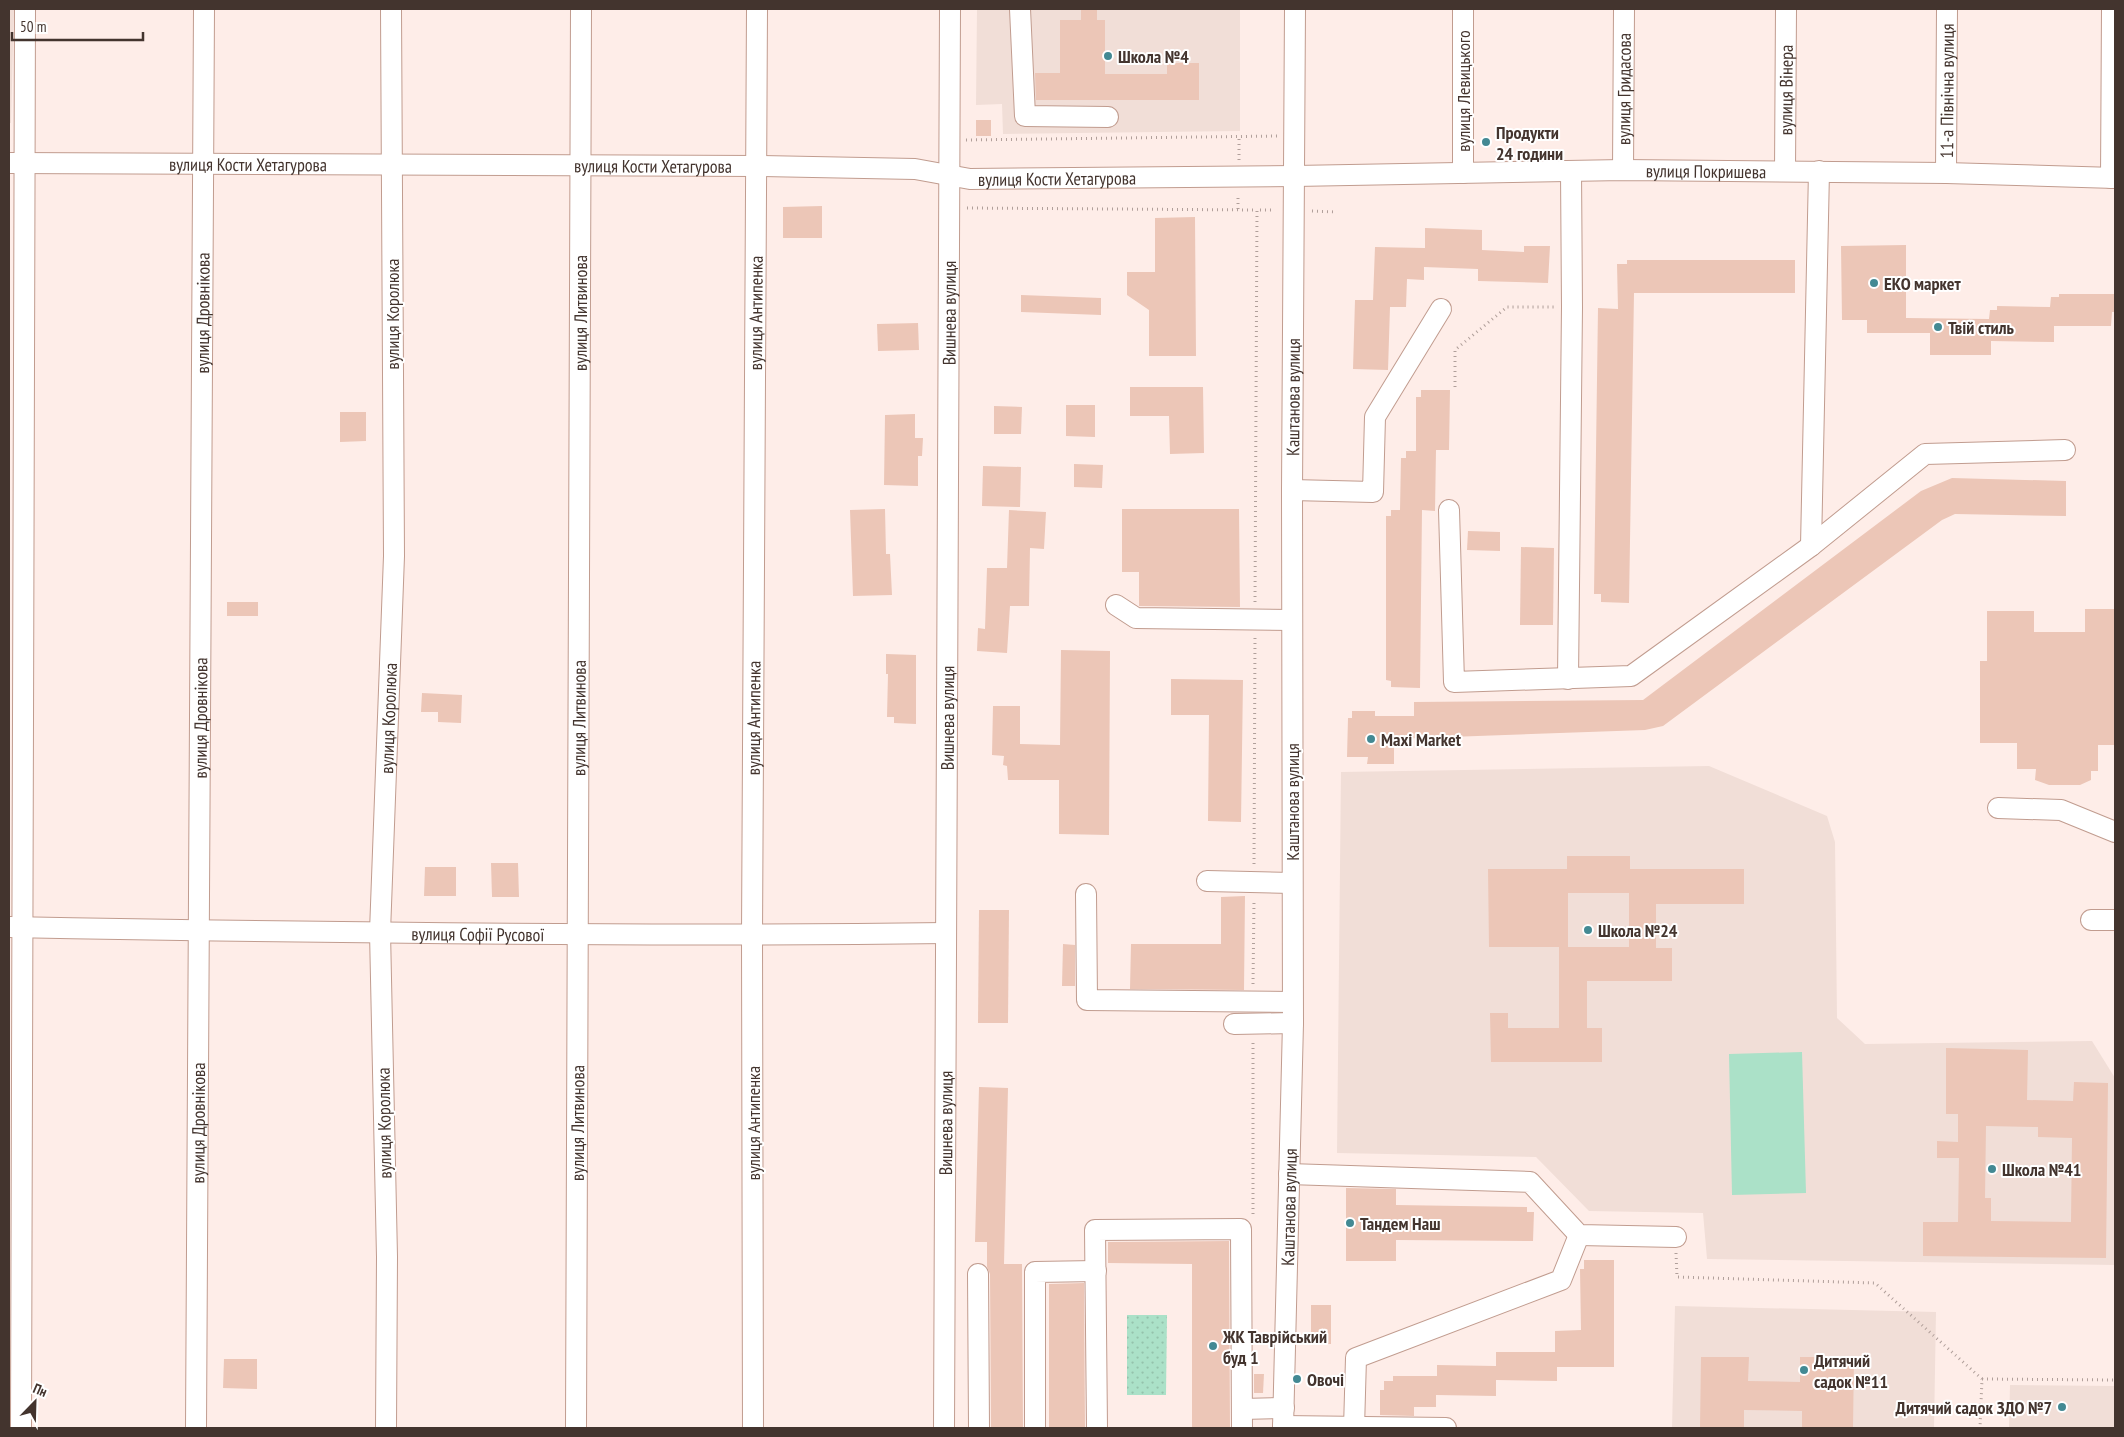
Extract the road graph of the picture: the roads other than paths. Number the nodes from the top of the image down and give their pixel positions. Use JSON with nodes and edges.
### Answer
{"nodes":[{"id":1,"x":24,"y":9,"type":"edge"},
{"id":2,"x":204,"y":9,"type":"edge"},
{"id":3,"x":391,"y":9,"type":"edge"},
{"id":4,"x":581,"y":9,"type":"edge"},
{"id":5,"x":757,"y":9,"type":"edge"},
{"id":6,"x":950,"y":9,"type":"edge"},
{"id":7,"x":1020,"y":9,"type":"edge"},
{"id":8,"x":1295,"y":9,"type":"edge"},
{"id":9,"x":1463,"y":9,"type":"edge"},
{"id":10,"x":1624,"y":9,"type":"edge"},
{"id":11,"x":1786,"y":9,"type":"edge"},
{"id":12,"x":1947,"y":9,"type":"edge"},
{"id":13,"x":2112,"y":9,"type":"edge"},
{"id":14,"x":1108,"y":117,"type":"dead end"},
{"id":15,"x":204,"y":162,"type":"junction"},
{"id":16,"x":16,"y":163,"type":"edge"},
{"id":17,"x":390,"y":164,"type":"junction"},
{"id":18,"x":580,"y":166,"type":"junction"},
{"id":19,"x":757,"y":166,"type":"junction"},
{"id":20,"x":1623,"y":170,"type":"junction"},
{"id":21,"x":1571,"y":171,"type":"junction"},
{"id":22,"x":1786,"y":171,"type":"junction"},
{"id":23,"x":1819,"y":171,"type":"junction"},
{"id":24,"x":1463,"y":173,"type":"junction"},
{"id":25,"x":1946,"y":173,"type":"junction"},
{"id":26,"x":1295,"y":176,"type":"junction"},
{"id":27,"x":950,"y":177,"type":"junction"},
{"id":28,"x":2113,"y":178,"type":"edge"},
{"id":29,"x":1441,"y":309,"type":"dead end"},
{"id":30,"x":2065,"y":450,"type":"dead end"},
{"id":31,"x":1292,"y":490,"type":"junction"},
{"id":32,"x":1449,"y":510,"type":"dead end"},
{"id":33,"x":1811,"y":546,"type":"junction"},
{"id":34,"x":1116,"y":605,"type":"dead end"},
{"id":35,"x":1292,"y":620,"type":"junction"},
{"id":36,"x":1568,"y":678,"type":"junction"},
{"id":37,"x":1998,"y":808,"type":"dead end"},
{"id":38,"x":2115,"y":832,"type":"edge"},
{"id":39,"x":1207,"y":881,"type":"dead end"},
{"id":40,"x":1292,"y":882,"type":"junction"},
{"id":41,"x":1086,"y":894,"type":"dead end"},
{"id":42,"x":2091,"y":920,"type":"dead end"},
{"id":43,"x":2115,"y":920,"type":"edge"},
{"id":44,"x":15,"y":928,"type":"edge"},
{"id":45,"x":200,"y":932,"type":"junction"},
{"id":46,"x":380,"y":932,"type":"junction"},
{"id":47,"x":946,"y":933,"type":"junction"},
{"id":48,"x":752,"y":935,"type":"junction"},
{"id":49,"x":579,"y":936,"type":"junction"},
{"id":50,"x":1292,"y":1002,"type":"junction"},
{"id":51,"x":1293,"y":1023,"type":"junction"},
{"id":52,"x":1243,"y":1024,"type":"road end"},
{"id":53,"x":1289,"y":1174,"type":"junction"},
{"id":54,"x":1579,"y":1235,"type":"junction"},
{"id":55,"x":1676,"y":1237,"type":"road end"},
{"id":56,"x":1096,"y":1271,"type":"junction"},
{"id":57,"x":978,"y":1274,"type":"dead end"},
{"id":58,"x":1242,"y":1419,"type":"edge"},
{"id":59,"x":1283,"y":1421,"type":"edge"},
{"id":60,"x":21,"y":1428,"type":"edge"},
{"id":61,"x":196,"y":1428,"type":"edge"},
{"id":62,"x":386,"y":1428,"type":"edge"},
{"id":63,"x":576,"y":1428,"type":"edge"},
{"id":64,"x":753,"y":1428,"type":"edge"},
{"id":65,"x":944,"y":1428,"type":"edge"},
{"id":66,"x":979,"y":1428,"type":"edge"},
{"id":67,"x":1036,"y":1428,"type":"edge"},
{"id":68,"x":1097,"y":1428,"type":"edge"},
{"id":69,"x":1354,"y":1428,"type":"edge"},
{"id":70,"x":1446,"y":1428,"type":"edge"}],
"edges":[{"from":1,"to":16,"type":"street"},
{"from":2,"to":15,"type":"street","name":"вулиця Дровнікова"},
{"from":3,"to":17,"type":"street","name":"вулиця Королюка"},
{"from":4,"to":18,"type":"street","name":"вулиця Литвинова"},
{"from":5,"to":19,"type":"street","name":"вулиця Антипенка"},
{"from":6,"to":27,"type":"street","name":"Вишнева вулиця"},
{"from":7,"to":14,"type":"street"},
{"from":8,"to":26,"type":"street","name":"Каштанова вулиця"},
{"from":9,"to":24,"type":"street","name":"вулиця Левицького"},
{"from":10,"to":20,"type":"street","name":"вулиця Гридасова"},
{"from":11,"to":22,"type":"street","name":"вулиця Вінера"},
{"from":12,"to":25,"type":"street","name":"11-а Північна вулиця"},
{"from":13,"to":28,"type":"street"},
{"from":15,"to":16,"type":"street","name":"вулиця Кости Хетагурова"},
{"from":15,"to":17,"type":"street","name":"вулиця Кости Хетагурова"},
{"from":15,"to":45,"type":"street","name":"вулиця Дровнікова"},
{"from":16,"to":44,"type":"street"},
{"from":17,"to":18,"type":"street","name":"вулиця Кости Хетагурова"},
{"from":17,"to":46,"type":"street","name":"вулиця Королюка"},
{"from":18,"to":19,"type":"street","name":"вулиця Кости Хетагурова"},
{"from":18,"to":49,"type":"street","name":"вулиця Литвинова"},
{"from":19,"to":27,"type":"street","name":"вулиця Кости Хетагурова"},
{"from":19,"to":48,"type":"street","name":"вулиця Антипенка"},
{"from":20,"to":21,"type":"street","name":"вулиця Покришева"},
{"from":20,"to":22,"type":"street","name":"вулиця Покришева"},
{"from":21,"to":24,"type":"street","name":"вулиця Покришева"},
{"from":21,"to":36,"type":"street"},
{"from":22,"to":23,"type":"street","name":"вулиця Покришева"},
{"from":23,"to":25,"type":"street","name":"вулиця Покришева"},
{"from":23,"to":33,"type":"street"},
{"from":24,"to":26,"type":"street","name":"вулиця Покришева"},
{"from":25,"to":28,"type":"street","name":"вулиця Покришева"},
{"from":26,"to":27,"type":"street","name":"вулиця Кости Хетагурова"},
{"from":26,"to":31,"type":"street","name":"Каштанова вулиця"},
{"from":27,"to":47,"type":"street","name":"Вишнева вулиця"},
{"from":29,"to":31,"type":"street"},
{"from":30,"to":33,"type":"street"},
{"from":31,"to":35,"type":"street","name":"Каштанова вулиця"},
{"from":32,"to":36,"type":"street"},
{"from":33,"to":36,"type":"street"},
{"from":34,"to":35,"type":"street"},
{"from":35,"to":40,"type":"street","name":"Каштанова вулиця"},
{"from":37,"to":38,"type":"street"},
{"from":39,"to":40,"type":"street"},
{"from":40,"to":50,"type":"street","name":"Каштанова вулиця"},
{"from":41,"to":50,"type":"street"},
{"from":42,"to":43,"type":"street"},
{"from":44,"to":45,"type":"street","name":"вулиця Софії Русової"},
{"from":44,"to":60,"type":"street"},
{"from":45,"to":46,"type":"street","name":"вулиця Софії Русової"},
{"from":45,"to":61,"type":"street","name":"вулиця Дровнікова"},
{"from":46,"to":49,"type":"street","name":"вулиця Софії Русової"},
{"from":46,"to":62,"type":"street","name":"вулиця Королюка"},
{"from":47,"to":48,"type":"street","name":"вулиця Софії Русової"},
{"from":47,"to":65,"type":"street","name":"Вишнева вулиця"},
{"from":48,"to":49,"type":"street","name":"вулиця Софії Русової"},
{"from":48,"to":64,"type":"street","name":"вулиця Антипенка"},
{"from":49,"to":63,"type":"street","name":"вулиця Литвинова"},
{"from":50,"to":51,"type":"street","name":"Каштанова вулиця"},
{"from":51,"to":52,"type":"street"},
{"from":51,"to":53,"type":"street","name":"Каштанова вулиця"},
{"from":53,"to":54,"type":"street"},
{"from":53,"to":59,"type":"street","name":"Каштанова вулиця"},
{"from":54,"to":55,"type":"street"},
{"from":54,"to":69,"type":"street"},
{"from":56,"to":58,"type":"street"},
{"from":56,"to":67,"type":"street"},
{"from":56,"to":68,"type":"street"},
{"from":57,"to":66,"type":"street"},
{"from":58,"to":59,"type":"street"},
{"from":59,"to":69,"type":"street"},
{"from":69,"to":70,"type":"street"}]}
